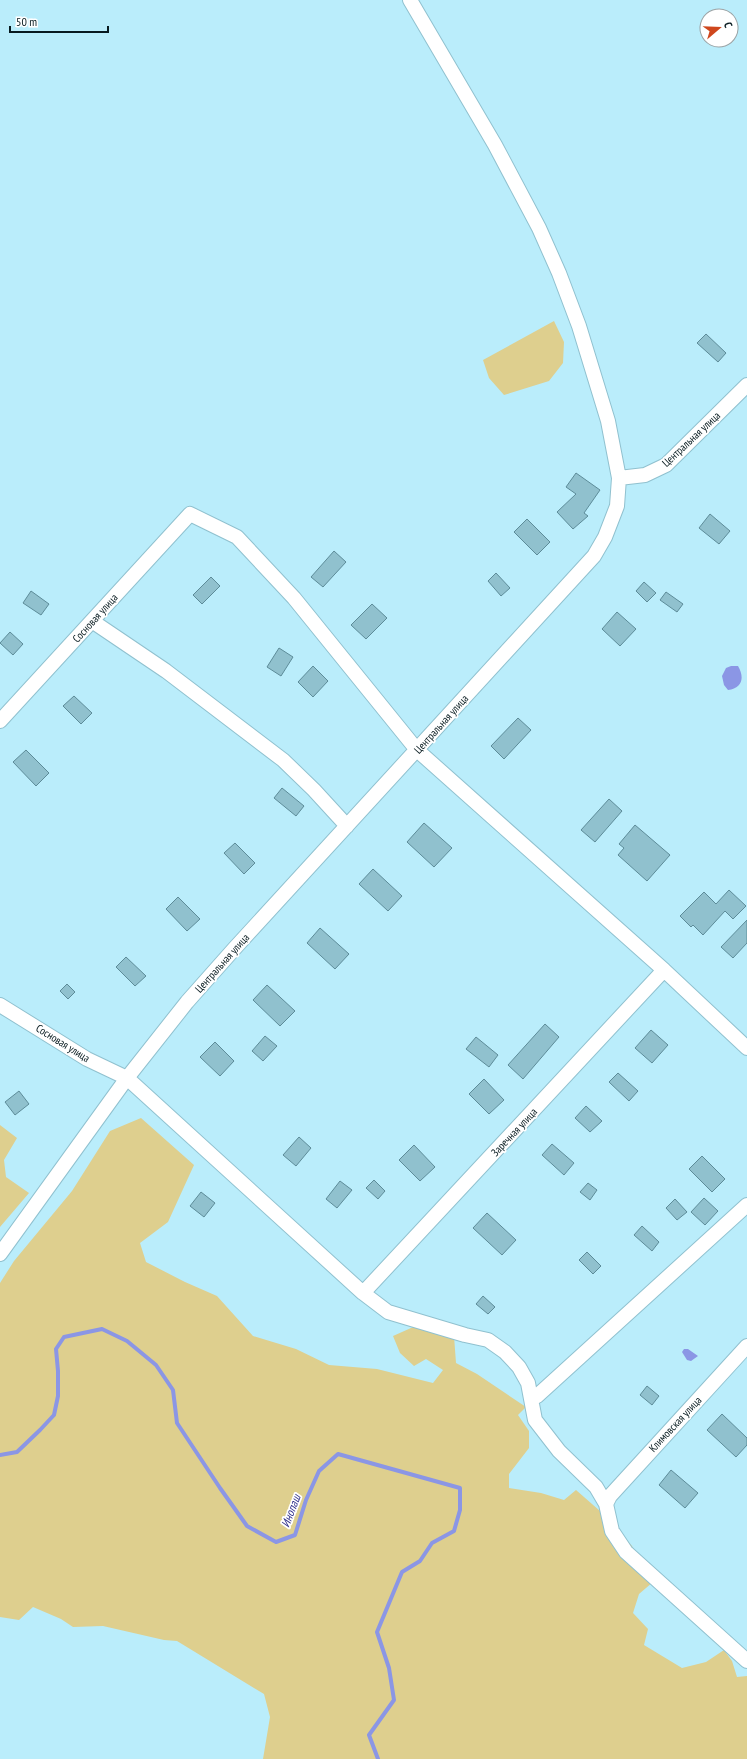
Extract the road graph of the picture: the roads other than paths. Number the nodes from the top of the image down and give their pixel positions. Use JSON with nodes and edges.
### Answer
{"nodes":[{"id":1,"x":410,"y":0,"type":"edge"},
{"id":2,"x":747,"y":385,"type":"edge"},
{"id":3,"x":619,"y":478,"type":"junction"},
{"id":4,"x":92,"y":620,"type":"junction"},
{"id":5,"x":0,"y":721,"type":"edge"},
{"id":6,"x":417,"y":750,"type":"junction"},
{"id":7,"x":347,"y":826,"type":"junction"},
{"id":8,"x":664,"y":970,"type":"junction"},
{"id":9,"x":0,"y":1005,"type":"edge"},
{"id":10,"x":747,"y":1048,"type":"edge"},
{"id":11,"x":127,"y":1078,"type":"junction"},
{"id":12,"x":747,"y":1205,"type":"edge"},
{"id":13,"x":0,"y":1254,"type":"edge"},
{"id":14,"x":363,"y":1293,"type":"junction"},
{"id":15,"x":747,"y":1346,"type":"edge"},
{"id":16,"x":532,"y":1399,"type":"junction"},
{"id":17,"x":606,"y":1504,"type":"junction"},
{"id":18,"x":747,"y":1661,"type":"edge"}],
"edges":[{"from":1,"to":3,"type":"street"},
{"from":2,"to":3,"type":"street","name":"Центральная улица"},
{"from":3,"to":6,"type":"street","name":"Центральная улица"},
{"from":4,"to":5,"type":"street","name":"Сосновая улица"},
{"from":4,"to":6,"type":"street","name":"Сосновая улица"},
{"from":4,"to":7,"type":"street"},
{"from":6,"to":7,"type":"street","name":"Центральная улица"},
{"from":6,"to":8,"type":"street"},
{"from":7,"to":11,"type":"street","name":"Центральная улица"},
{"from":8,"to":10,"type":"street"},
{"from":8,"to":14,"type":"street","name":"Заречная улица"},
{"from":9,"to":11,"type":"street","name":"Сосновая улица"},
{"from":11,"to":13,"type":"street","name":"Центральная улица"},
{"from":11,"to":14,"type":"street","name":"Сосновая улица"},
{"from":12,"to":16,"type":"street"},
{"from":14,"to":16,"type":"street","name":"Сосновая улица"},
{"from":15,"to":17,"type":"street","name":"Климовская улица"},
{"from":16,"to":17,"type":"street","name":"Сосновая улица"},
{"from":17,"to":18,"type":"street"}]}
